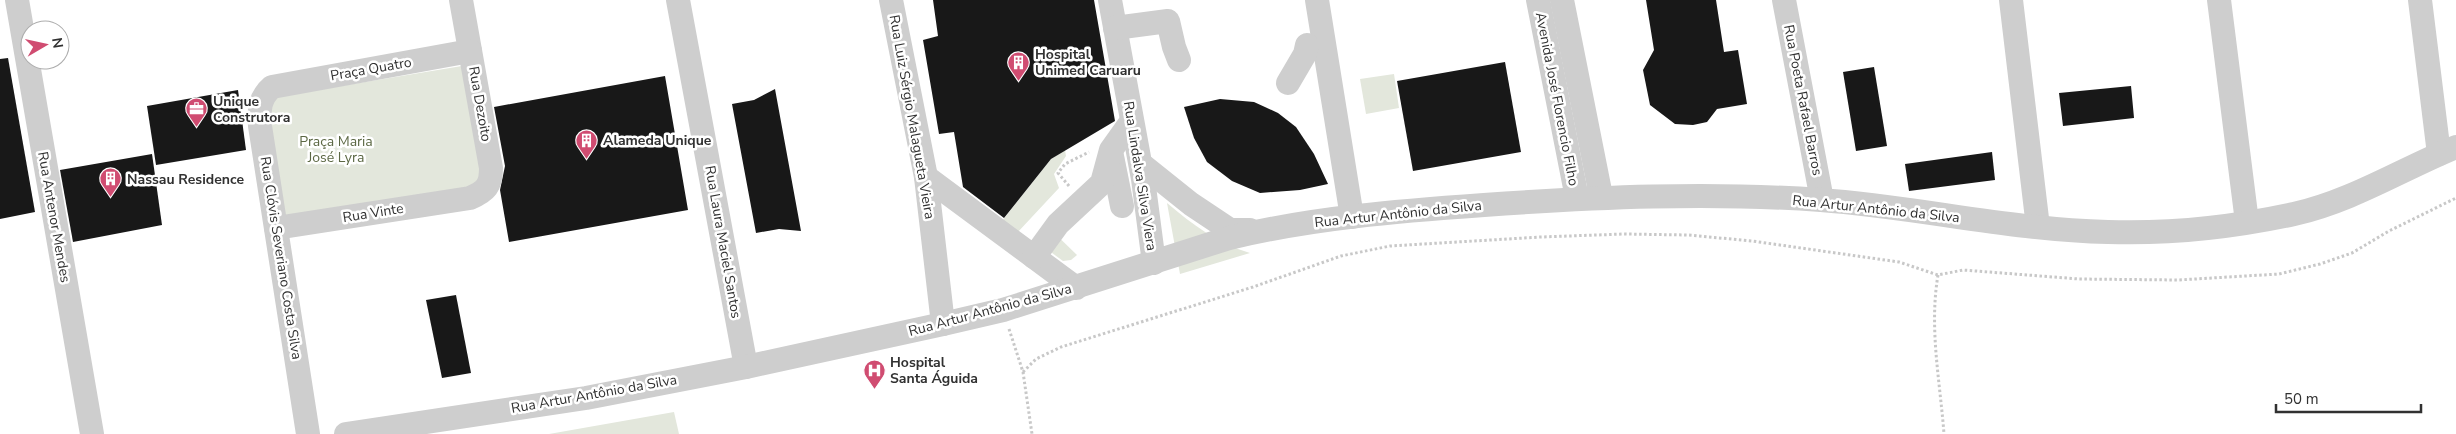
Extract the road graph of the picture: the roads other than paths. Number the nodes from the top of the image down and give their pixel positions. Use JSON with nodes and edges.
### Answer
{"nodes":[{"id":1,"x":17,"y":0,"type":"edge"},
{"id":2,"x":461,"y":0,"type":"edge"},
{"id":3,"x":678,"y":0,"type":"edge"},
{"id":4,"x":891,"y":0,"type":"edge"},
{"id":5,"x":1110,"y":0,"type":"edge"},
{"id":6,"x":1317,"y":0,"type":"edge"},
{"id":7,"x":1538,"y":0,"type":"edge"},
{"id":8,"x":1562,"y":0,"type":"edge"},
{"id":9,"x":1784,"y":0,"type":"edge"},
{"id":10,"x":2011,"y":0,"type":"edge"},
{"id":11,"x":2219,"y":0,"type":"edge"},
{"id":12,"x":2420,"y":0,"type":"edge"},
{"id":13,"x":1115,"y":28,"type":"junction"},
{"id":14,"x":1307,"y":45,"type":"dead end"},
{"id":15,"x":470,"y":51,"type":"junction"},
{"id":16,"x":1179,"y":60,"type":"dead end"},
{"id":17,"x":1288,"y":83,"type":"dead end"},
{"id":18,"x":272,"y":86,"type":"joint"},
{"id":19,"x":1131,"y":122,"type":"junction"},
{"id":20,"x":2447,"y":150,"type":"edge"},
{"id":21,"x":1109,"y":161,"type":"junction"},
{"id":22,"x":1141,"y":164,"type":"junction"},
{"id":23,"x":926,"y":176,"type":"junction"},
{"id":24,"x":1601,"y":196,"type":"junction"},
{"id":25,"x":470,"y":198,"type":"joint"},
{"id":26,"x":1577,"y":198,"type":"junction"},
{"id":27,"x":1822,"y":200,"type":"junction"},
{"id":28,"x":1122,"y":206,"type":"dead end"},
{"id":29,"x":1352,"y":216,"type":"junction"},
{"id":30,"x":2247,"y":222,"type":"junction"},
{"id":31,"x":2038,"y":227,"type":"junction"},
{"id":32,"x":276,"y":228,"type":"junction"},
{"id":33,"x":1264,"y":229,"type":"junction"},
{"id":34,"x":1034,"y":257,"type":"junction"},
{"id":35,"x":1154,"y":263,"type":"junction"},
{"id":36,"x":1076,"y":288,"type":"junction"},
{"id":37,"x":943,"y":324,"type":"junction"},
{"id":38,"x":746,"y":366,"type":"junction"},
{"id":39,"x":92,"y":434,"type":"edge"},
{"id":40,"x":308,"y":434,"type":"edge"},
{"id":41,"x":346,"y":434,"type":"edge"}],
"edges":[{"from":1,"to":39,"type":"street","name":"Rua Antenor Mendes"},
{"from":2,"to":15,"type":"street","name":"Rua Dezoito"},
{"from":3,"to":38,"type":"street","name":"Rua Laura Maciel Santos"},
{"from":4,"to":23,"type":"street","name":"Rua Luiz Sérgio Malagueta Vieira"},
{"from":5,"to":13,"type":"street","name":"Rua Lindalva Silva Viera"},
{"from":6,"to":29,"type":"street"},
{"from":7,"to":26,"type":"street","name":"Avenida José Florencio Filho"},
{"from":8,"to":24,"type":"street","name":"Avenida José Florencio Filho"},
{"from":9,"to":27,"type":"street","name":"Rua Poeta Rafael Barros"},
{"from":10,"to":31,"type":"street"},
{"from":11,"to":30,"type":"street"},
{"from":12,"to":20,"type":"street"},
{"from":13,"to":16,"type":"street"},
{"from":13,"to":19,"type":"street","name":"Rua Lindalva Silva Viera"},
{"from":14,"to":17,"type":"street"},
{"from":15,"to":18,"type":"street","name":"Praça Quatro"},
{"from":15,"to":25,"type":"street","name":"Rua Dezoito"},
{"from":18,"to":32,"type":"street","name":"Rua Clóvis Severiano Costa Silva"},
{"from":19,"to":21,"type":"street"},
{"from":19,"to":22,"type":"street","name":"Rua Lindalva Silva Viera"},
{"from":20,"to":30,"type":"street","name":"Rua Artur Antônio da Silva"},
{"from":21,"to":28,"type":"street"},
{"from":21,"to":34,"type":"street"},
{"from":22,"to":33,"type":"street"},
{"from":22,"to":35,"type":"street","name":"Rua Lindalva Silva Viera"},
{"from":23,"to":34,"type":"street"},
{"from":23,"to":37,"type":"street","name":"Rua Luiz Sérgio Malagueta Vieira"},
{"from":24,"to":26,"type":"street","name":"Rua Artur Antônio da Silva"},
{"from":24,"to":27,"type":"street","name":"Rua Artur Antônio da Silva"},
{"from":25,"to":32,"type":"street","name":"Rua Vinte"},
{"from":26,"to":29,"type":"street","name":"Rua Artur Antônio da Silva"},
{"from":27,"to":31,"type":"street","name":"Rua Artur Antônio da Silva"},
{"from":29,"to":33,"type":"street","name":"Rua Artur Antônio da Silva"},
{"from":30,"to":31,"type":"street","name":"Rua Artur Antônio da Silva"},
{"from":32,"to":40,"type":"street","name":"Rua Clóvis Severiano Costa Silva"},
{"from":33,"to":35,"type":"street","name":"Rua Artur Antônio da Silva"},
{"from":34,"to":36,"type":"street"},
{"from":35,"to":36,"type":"street","name":"Rua Artur Antônio da Silva"},
{"from":36,"to":37,"type":"street","name":"Rua Artur Antônio da Silva"},
{"from":37,"to":38,"type":"street","name":"Rua Artur Antônio da Silva"},
{"from":38,"to":41,"type":"street","name":"Rua Artur Antônio da Silva"}]}
